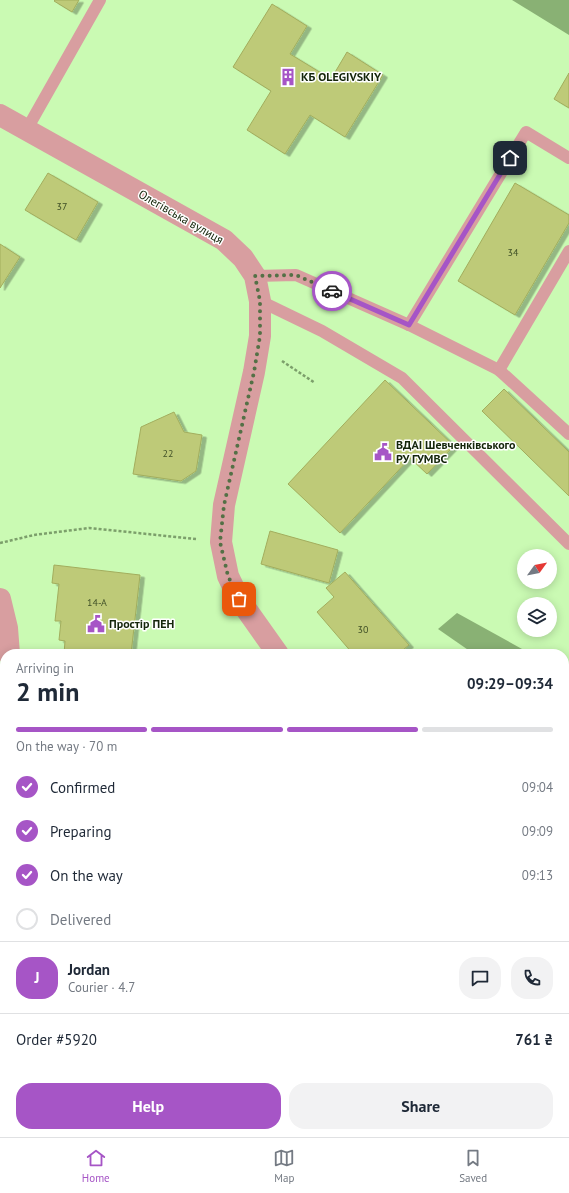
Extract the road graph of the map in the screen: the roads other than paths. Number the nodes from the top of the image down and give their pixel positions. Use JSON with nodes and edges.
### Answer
{"nodes":[{"id":1,"x":100,"y":0,"type":"edge"},
{"id":2,"x":0,"y":115,"type":"edge"},
{"id":3,"x":27,"y":129,"type":"junction"},
{"id":4,"x":569,"y":158,"type":"edge"},
{"id":5,"x":569,"y":251,"type":"edge"},
{"id":6,"x":255,"y":276,"type":"junction"},
{"id":7,"x":260,"y":301,"type":"junction"},
{"id":8,"x":409,"y":325,"type":"junction"},
{"id":9,"x":499,"y":370,"type":"junction"},
{"id":10,"x":569,"y":434,"type":"edge"},
{"id":11,"x":569,"y":544,"type":"edge"},
{"id":12,"x":0,"y":599,"type":"edge"},
{"id":13,"x":9,"y":649,"type":"edge"},
{"id":14,"x":274,"y":649,"type":"edge"}],
"edges":[{"from":1,"to":3,"type":"lane"},
{"from":2,"to":3,"type":"street","name":"Олегівська вулиця"},
{"from":3,"to":6,"type":"street","name":"Олегівська вулиця"},
{"from":4,"to":8,"type":"lane"},
{"from":5,"to":9,"type":"lane"},
{"from":6,"to":7,"type":"street","name":"Олегівська вулиця"},
{"from":6,"to":8,"type":"lane"},
{"from":7,"to":11,"type":"lane"},
{"from":7,"to":14,"type":"street","name":"Олегівська вулиця"},
{"from":8,"to":9,"type":"lane"},
{"from":9,"to":10,"type":"lane"},
{"from":12,"to":13,"type":"street"}]}
